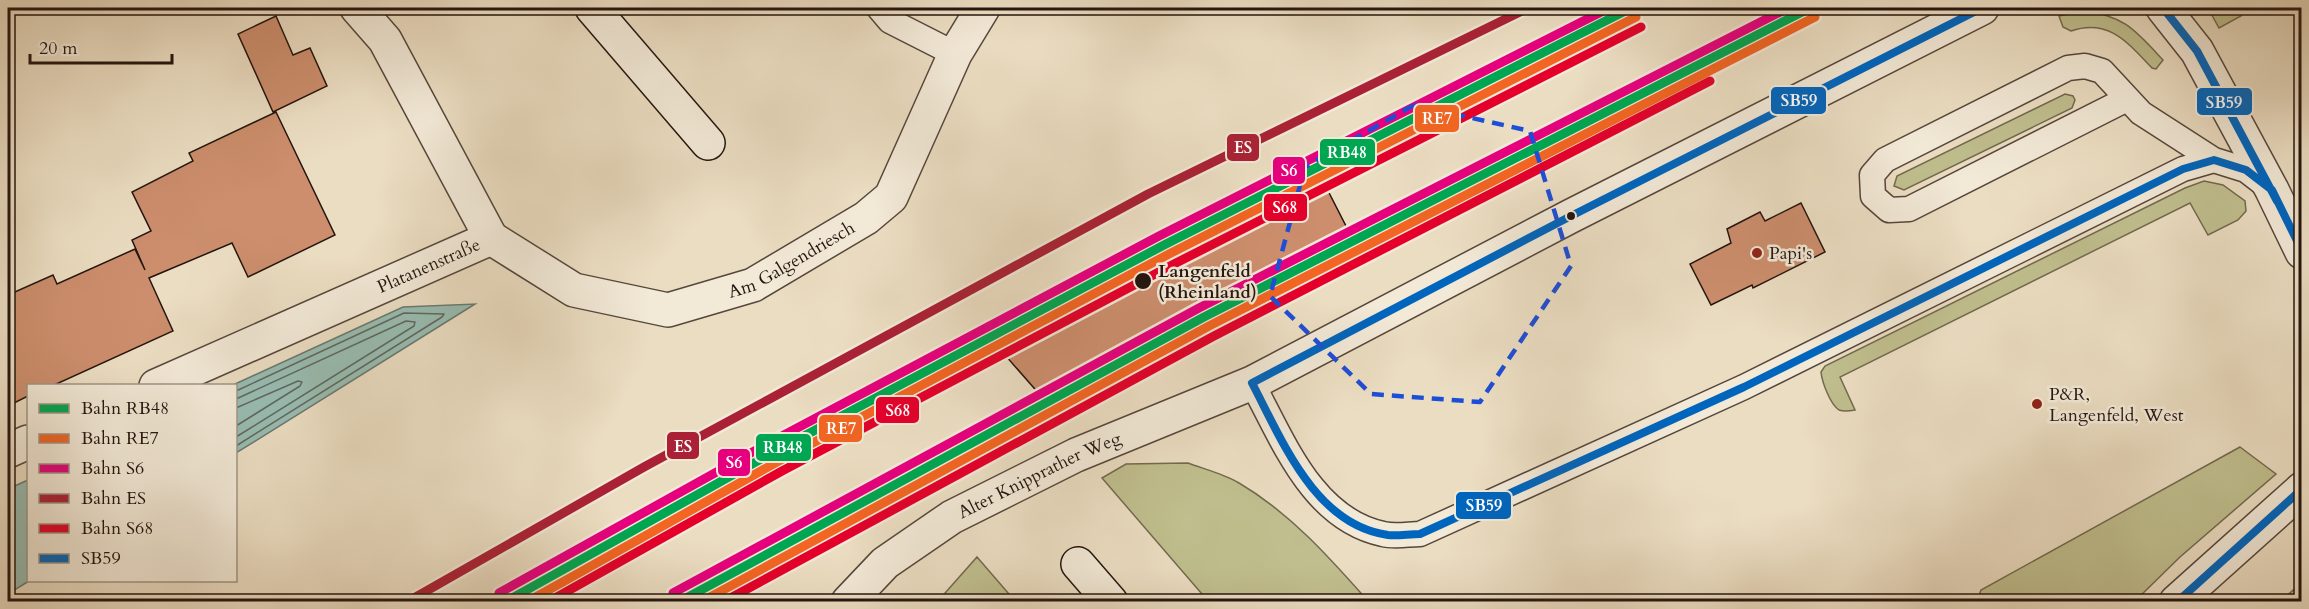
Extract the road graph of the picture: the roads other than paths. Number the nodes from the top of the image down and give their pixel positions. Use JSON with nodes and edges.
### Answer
{"nodes":[{"id":1,"x":357,"y":8,"type":"edge"},
{"id":2,"x":592,"y":8,"type":"edge"},
{"id":3,"x":879,"y":8,"type":"edge"},
{"id":4,"x":983,"y":8,"type":"edge"},
{"id":5,"x":1982,"y":8,"type":"edge"},
{"id":6,"x":2163,"y":8,"type":"edge"},
{"id":7,"x":956,"y":54,"type":"junction"},
{"id":8,"x":2127,"y":99,"type":"junction"},
{"id":9,"x":708,"y":143,"type":"dead end"},
{"id":10,"x":2214,"y":160,"type":"junction"},
{"id":11,"x":2272,"y":190,"type":"junction"},
{"id":12,"x":491,"y":237,"type":"junction"},
{"id":13,"x":2301,"y":252,"type":"edge"},
{"id":14,"x":1252,"y":383,"type":"junction"},
{"id":15,"x":160,"y":384,"type":"edge"},
{"id":16,"x":27,"y":442,"type":"edge"},
{"id":17,"x":8,"y":451,"type":"edge"},
{"id":18,"x":2301,"y":489,"type":"edge"},
{"id":19,"x":1078,"y":564,"type":"dead end"},
{"id":20,"x":848,"y":602,"type":"edge"},
{"id":21,"x":1111,"y":602,"type":"edge"},
{"id":22,"x":2176,"y":602,"type":"edge"}],
"edges":[{"from":1,"to":12,"type":"street","name":"Platanenstraße"},
{"from":2,"to":9,"type":"street"},
{"from":3,"to":7,"type":"lane"},
{"from":4,"to":7,"type":"street","name":"Am Galgendriesch"},
{"from":5,"to":14,"type":"street","name":"Alter Knipprather Weg"},
{"from":6,"to":11,"type":"street"},
{"from":7,"to":12,"type":"street","name":"Am Galgendriesch"},
{"from":8,"to":8,"type":"lane"},
{"from":8,"to":10,"type":"lane"},
{"from":10,"to":11,"type":"lane"},
{"from":10,"to":14,"type":"lane"},
{"from":11,"to":13,"type":"street"},
{"from":12,"to":15,"type":"street","name":"Platanenstraße"},
{"from":14,"to":20,"type":"street","name":"Alter Knipprather Weg"},
{"from":16,"to":17,"type":"street"},
{"from":18,"to":22,"type":"street"},
{"from":19,"to":21,"type":"street"}]}
